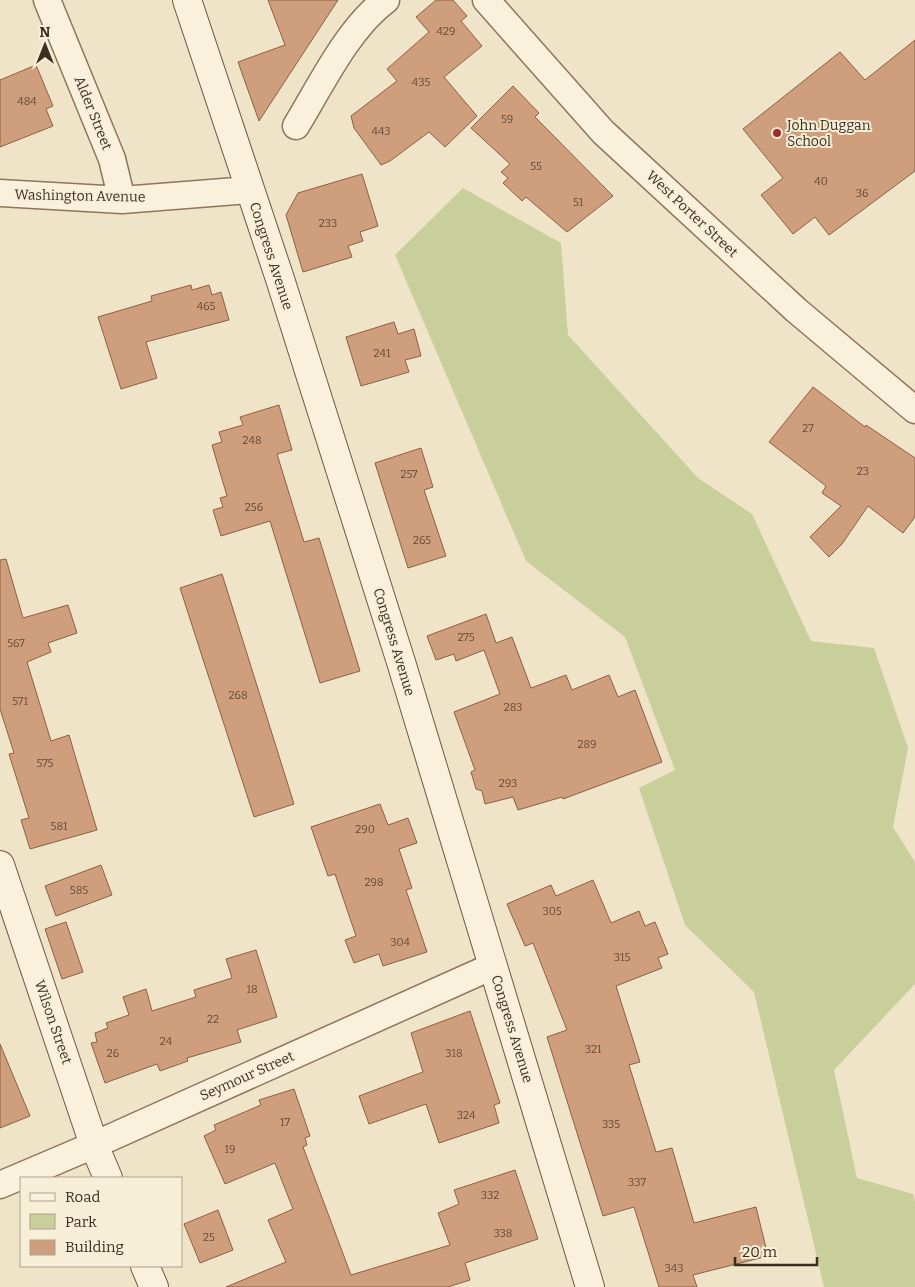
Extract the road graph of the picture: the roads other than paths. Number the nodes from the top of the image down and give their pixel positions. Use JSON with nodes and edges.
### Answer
{"nodes":[{"id":1,"x":47,"y":0,"type":"edge"},
{"id":2,"x":187,"y":0,"type":"edge"},
{"id":3,"x":386,"y":0,"type":"edge"},
{"id":4,"x":486,"y":0,"type":"edge"},
{"id":5,"x":296,"y":126,"type":"dead end"},
{"id":6,"x":250,"y":190,"type":"junction"},
{"id":7,"x":0,"y":193,"type":"edge"},
{"id":8,"x":122,"y":200,"type":"junction"},
{"id":9,"x":915,"y":410,"type":"edge"},
{"id":10,"x":0,"y":865,"type":"edge"},
{"id":11,"x":493,"y":966,"type":"junction"},
{"id":12,"x":94,"y":1145,"type":"junction"},
{"id":13,"x":108,"y":1177,"type":"edge"},
{"id":14,"x":0,"y":1185,"type":"edge"},
{"id":15,"x":145,"y":1267,"type":"edge"},
{"id":16,"x":154,"y":1287,"type":"edge"},
{"id":17,"x":590,"y":1287,"type":"edge"}],
"edges":[{"from":1,"to":8,"type":"street","name":"Alder Street"},
{"from":2,"to":6,"type":"street","name":"Congress Avenue"},
{"from":3,"to":5,"type":"street"},
{"from":4,"to":9,"type":"street","name":"West Porter Street"},
{"from":6,"to":8,"type":"street","name":"Washington Avenue"},
{"from":6,"to":11,"type":"street","name":"Congress Avenue"},
{"from":7,"to":8,"type":"street","name":"Washington Avenue"},
{"from":10,"to":12,"type":"street","name":"Wilson Street"},
{"from":11,"to":12,"type":"street","name":"Seymour Street"},
{"from":11,"to":17,"type":"street","name":"Congress Avenue"},
{"from":12,"to":13,"type":"street","name":"Wilson Street"},
{"from":12,"to":14,"type":"street","name":"Seymour Street"},
{"from":15,"to":16,"type":"street"}]}
